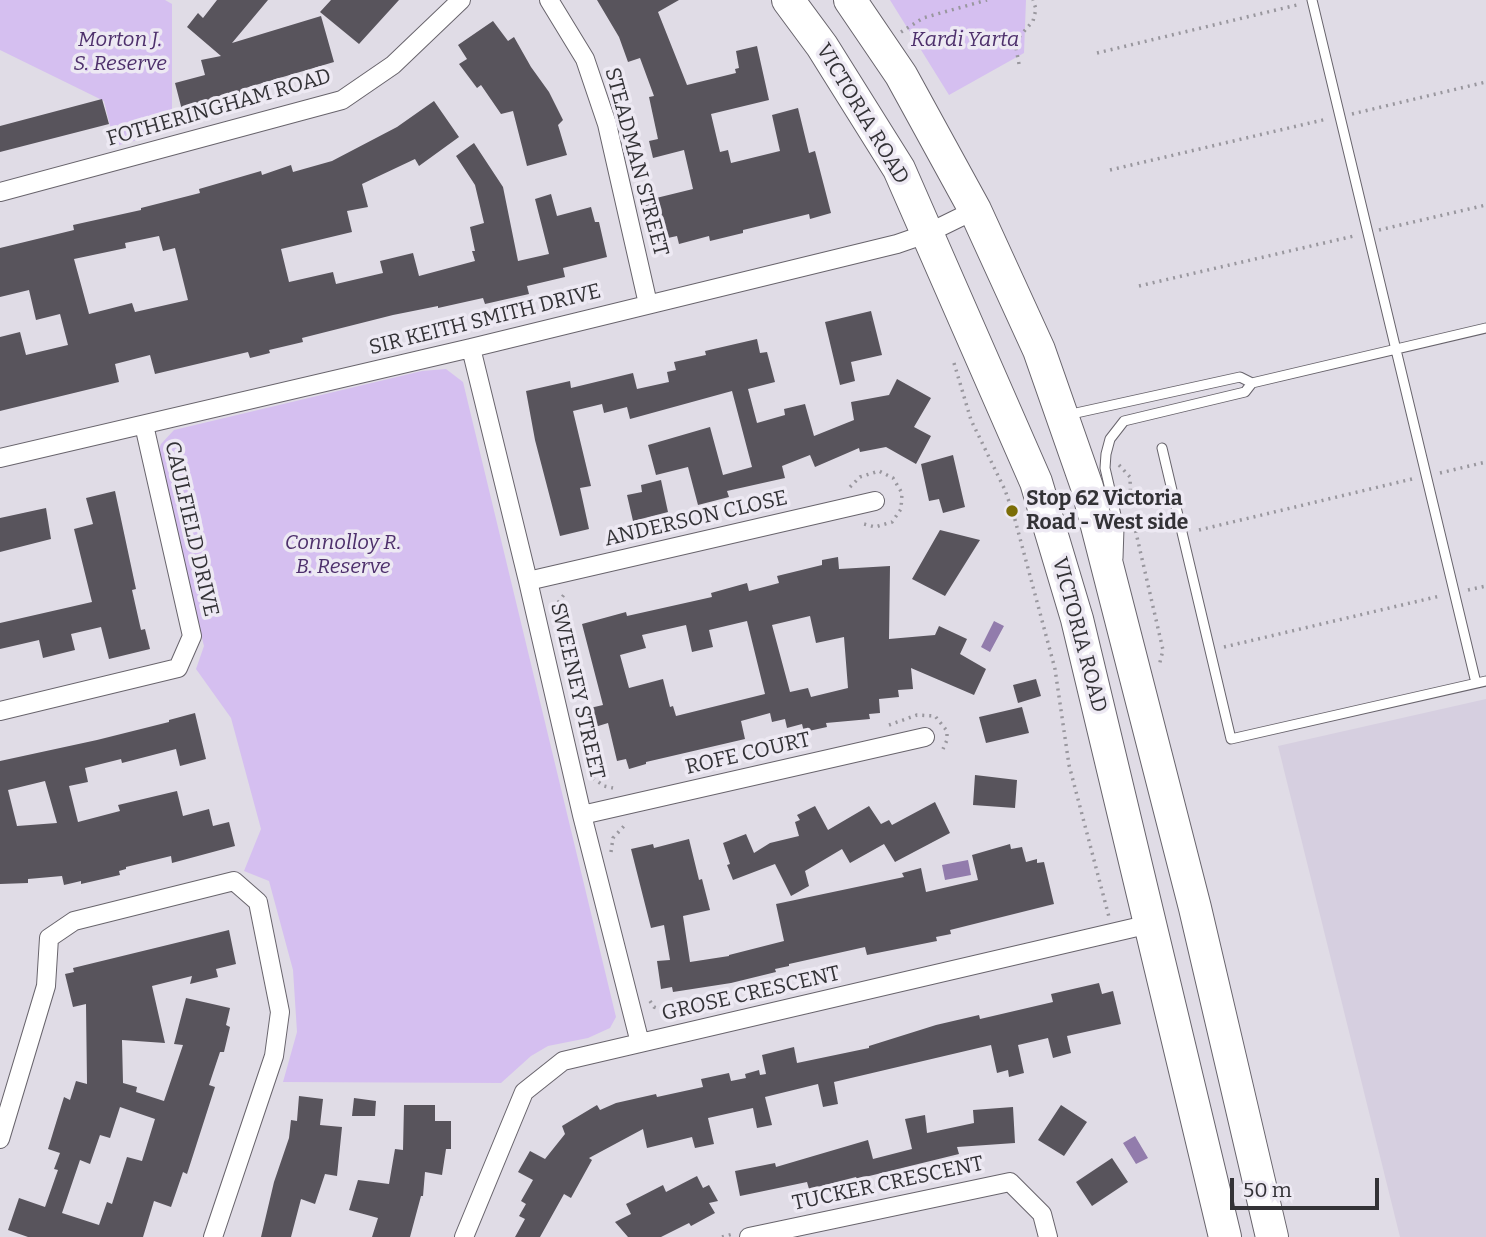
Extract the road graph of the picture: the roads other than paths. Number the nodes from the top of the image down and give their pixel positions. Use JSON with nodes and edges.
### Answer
{"nodes":[{"id":1,"x":461,"y":0,"type":"edge"},
{"id":2,"x":549,"y":0,"type":"edge"},
{"id":3,"x":788,"y":0,"type":"edge"},
{"id":4,"x":850,"y":0,"type":"edge"},
{"id":5,"x":1312,"y":1,"type":"edge"},
{"id":6,"x":0,"y":192,"type":"edge"},
{"id":7,"x":975,"y":210,"type":"junction"},
{"id":8,"x":926,"y":234,"type":"junction"},
{"id":9,"x":648,"y":304,"type":"junction"},
{"id":10,"x":1486,"y":328,"type":"edge"},
{"id":11,"x":471,"y":348,"type":"junction"},
{"id":12,"x":1396,"y":349,"type":"junction"},
{"id":13,"x":1252,"y":383,"type":"junction"},
{"id":14,"x":1062,"y":416,"type":"junction"},
{"id":15,"x":144,"y":425,"type":"junction"},
{"id":16,"x":1162,"y":448,"type":"dead end"},
{"id":17,"x":0,"y":458,"type":"edge"},
{"id":18,"x":1036,"y":482,"type":"junction"},
{"id":19,"x":875,"y":501,"type":"dead end"},
{"id":20,"x":528,"y":581,"type":"junction"},
{"id":21,"x":1116,"y":601,"type":"junction"},
{"id":22,"x":1481,"y":682,"type":"edge"},
{"id":23,"x":0,"y":711,"type":"edge"},
{"id":24,"x":925,"y":737,"type":"dead end"},
{"id":25,"x":582,"y":815,"type":"junction"},
{"id":26,"x":1150,"y":924,"type":"junction"},
{"id":27,"x":640,"y":1043,"type":"junction"},
{"id":28,"x":0,"y":1139,"type":"edge"},
{"id":29,"x":213,"y":1237,"type":"edge"},
{"id":30,"x":464,"y":1237,"type":"edge"},
{"id":31,"x":750,"y":1237,"type":"edge"},
{"id":32,"x":1048,"y":1237,"type":"edge"},
{"id":33,"x":1225,"y":1237,"type":"edge"},
{"id":34,"x":1272,"y":1237,"type":"edge"}],
"edges":[{"from":1,"to":6,"type":"street","name":"FOTHERINGHAM ROAD"},
{"from":2,"to":9,"type":"street","name":"STEADMAN STREET"},
{"from":3,"to":8,"type":"highway","name":"VICTORIA ROAD"},
{"from":4,"to":7,"type":"highway","name":"VICTORIA ROAD"},
{"from":5,"to":12,"type":"lane"},
{"from":7,"to":8,"type":"street","name":"SIR KEITH SMITH DRIVE"},
{"from":7,"to":14,"type":"highway","name":"VICTORIA ROAD"},
{"from":8,"to":9,"type":"street","name":"SIR KEITH SMITH DRIVE"},
{"from":8,"to":18,"type":"highway","name":"VICTORIA ROAD"},
{"from":9,"to":11,"type":"street","name":"SIR KEITH SMITH DRIVE"},
{"from":10,"to":12,"type":"lane"},
{"from":11,"to":15,"type":"street","name":"SIR KEITH SMITH DRIVE"},
{"from":11,"to":20,"type":"street","name":"SWEENEY STREET"},
{"from":12,"to":13,"type":"lane"},
{"from":12,"to":22,"type":"lane"},
{"from":13,"to":14,"type":"lane"},
{"from":13,"to":21,"type":"lane"},
{"from":14,"to":18,"type":"highway"},
{"from":14,"to":21,"type":"highway","name":"VICTORIA ROAD"},
{"from":15,"to":17,"type":"street","name":"SIR KEITH SMITH DRIVE"},
{"from":15,"to":23,"type":"street","name":"CAULFIELD DRIVE"},
{"from":16,"to":22,"type":"lane"},
{"from":18,"to":26,"type":"highway","name":"VICTORIA ROAD"},
{"from":19,"to":20,"type":"street","name":"ANDERSON CLOSE"},
{"from":20,"to":25,"type":"street","name":"SWEENEY STREET"},
{"from":21,"to":34,"type":"highway","name":"VICTORIA ROAD"},
{"from":24,"to":25,"type":"street","name":"ROFE COURT"},
{"from":25,"to":27,"type":"street","name":"SWEENEY STREET"},
{"from":26,"to":27,"type":"street","name":"GROSE CRESCENT"},
{"from":26,"to":33,"type":"highway","name":"VICTORIA ROAD"},
{"from":27,"to":30,"type":"street","name":"GROSE CRESCENT"},
{"from":28,"to":29,"type":"street"},
{"from":31,"to":32,"type":"street","name":"TUCKER CRESCENT"}]}
